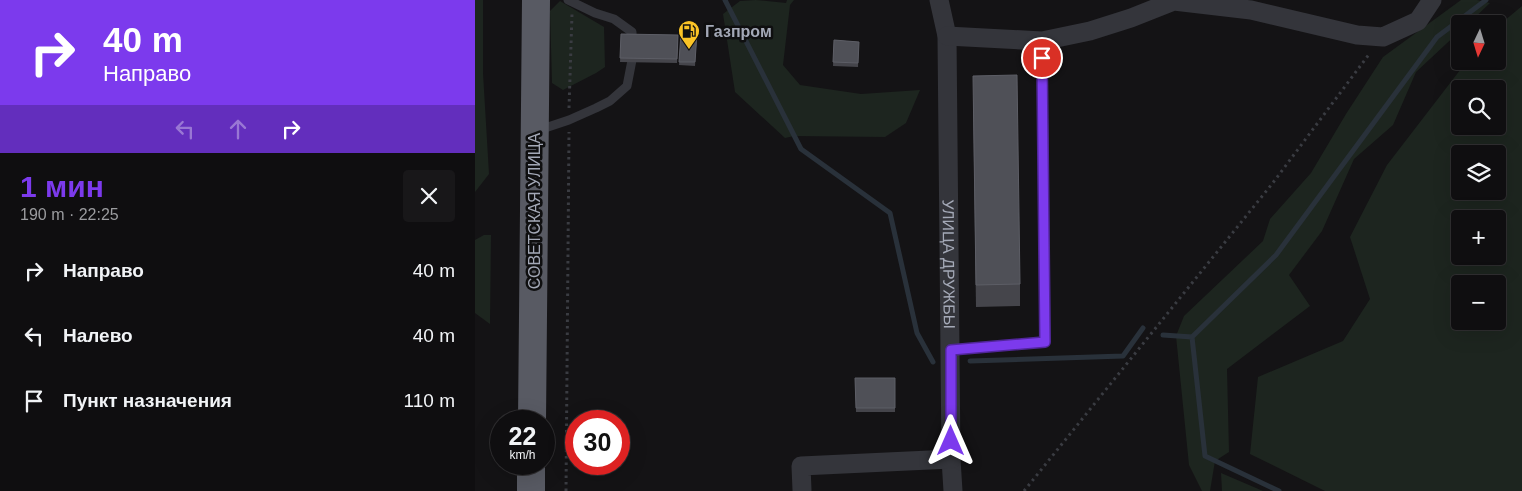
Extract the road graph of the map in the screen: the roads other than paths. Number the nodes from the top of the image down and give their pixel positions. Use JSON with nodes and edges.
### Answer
{"nodes":[{"id":1,"x":536,"y":0,"type":"edge"},
{"id":2,"x":939,"y":0,"type":"edge"},
{"id":3,"x":1433,"y":0,"type":"edge"},
{"id":4,"x":570,"y":1,"type":"edge"},
{"id":5,"x":1174,"y":1,"type":"edge"},
{"id":6,"x":947,"y":36,"type":"junction"},
{"id":7,"x":1042,"y":41,"type":"junction"},
{"id":8,"x":534,"y":132,"type":"junction"},
{"id":9,"x":951,"y":350,"type":"junction"},
{"id":10,"x":532,"y":410,"type":"edge"},
{"id":11,"x":951,"y":459,"type":"junction"},
{"id":12,"x":531,"y":475,"type":"edge"},
{"id":13,"x":802,"y":490,"type":"edge"},
{"id":14,"x":531,"y":491,"type":"edge"},
{"id":15,"x":953,"y":491,"type":"edge"}],
"edges":[{"from":1,"to":8,"type":"highway","name":"СОВЕТСКАЯ УЛИЦА"},
{"from":2,"to":6,"type":"street","name":"УЛИЦА ДРУЖБЫ"},
{"from":3,"to":5,"type":"street"},
{"from":4,"to":8,"type":"lane"},
{"from":5,"to":7,"type":"street"},
{"from":6,"to":7,"type":"street"},
{"from":6,"to":9,"type":"street","name":"УЛИЦА ДРУЖБЫ"},
{"from":7,"to":9,"type":"lane"},
{"from":8,"to":10,"type":"highway","name":"СОВЕТСКАЯ УЛИЦА"},
{"from":9,"to":11,"type":"street","name":"УЛИЦА ДРУЖБЫ"},
{"from":11,"to":13,"type":"street"},
{"from":11,"to":15,"type":"street","name":"УЛИЦА ДРУЖБЫ"},
{"from":12,"to":14,"type":"highway"}]}
